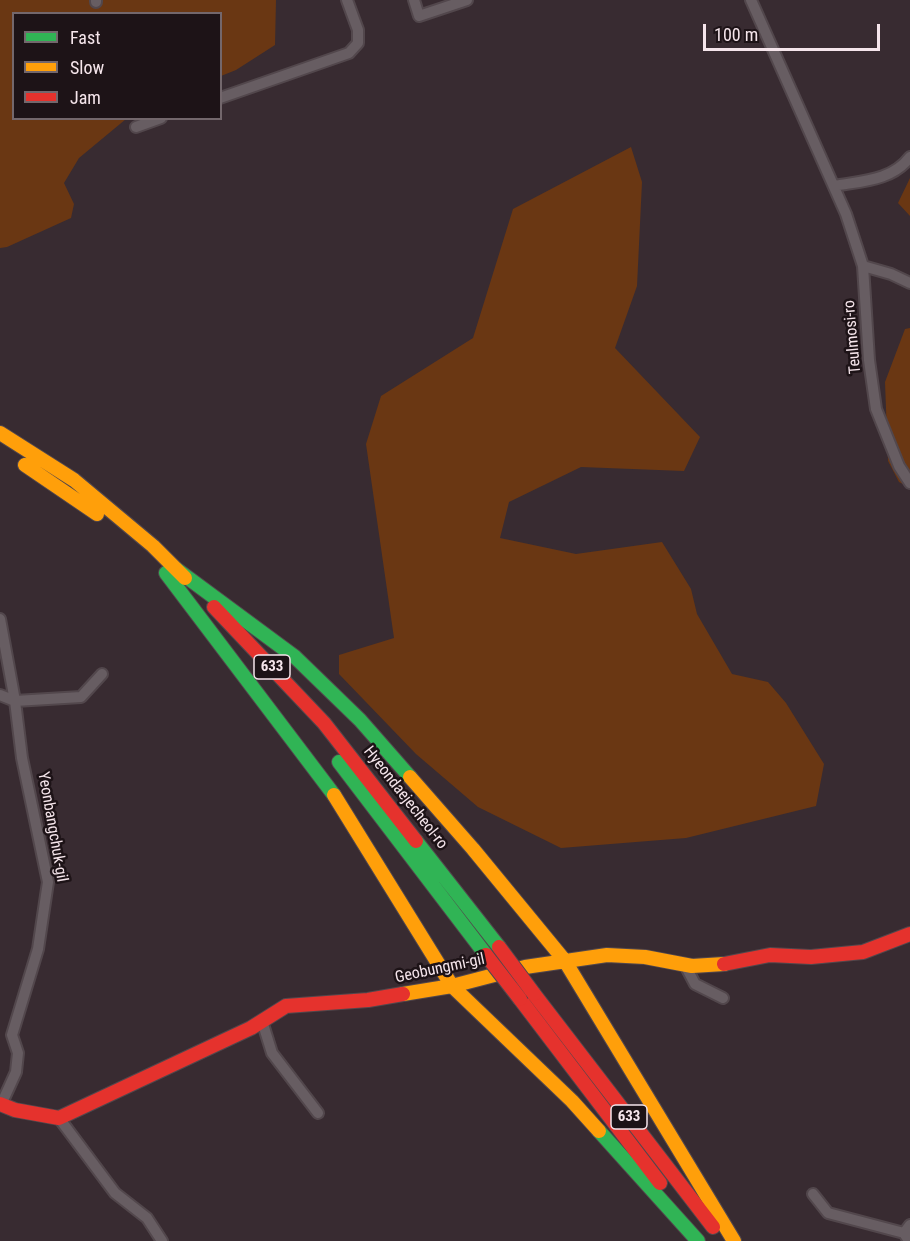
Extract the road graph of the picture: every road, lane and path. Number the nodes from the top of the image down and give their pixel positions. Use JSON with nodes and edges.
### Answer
{"nodes":[{"id":1,"x":347,"y":0,"type":"edge"},
{"id":2,"x":414,"y":0,"type":"edge"},
{"id":3,"x":468,"y":0,"type":"edge"},
{"id":4,"x":751,"y":0,"type":"edge"},
{"id":5,"x":222,"y":97,"type":"edge"},
{"id":6,"x":155,"y":120,"type":"edge"},
{"id":7,"x":136,"y":127,"type":"dead end"},
{"id":8,"x":910,"y":157,"type":"edge"},
{"id":9,"x":834,"y":186,"type":"junction"},
{"id":10,"x":863,"y":266,"type":"junction"},
{"id":11,"x":910,"y":283,"type":"edge"},
{"id":12,"x":0,"y":434,"type":"edge"},
{"id":13,"x":0,"y":448,"type":"edge"},
{"id":14,"x":910,"y":483,"type":"edge"},
{"id":15,"x":171,"y":571,"type":"junction"},
{"id":16,"x":0,"y":620,"type":"edge"},
{"id":17,"x":102,"y":674,"type":"dead end"},
{"id":18,"x":0,"y":695,"type":"edge"},
{"id":19,"x":15,"y":701,"type":"junction"},
{"id":20,"x":910,"y":934,"type":"edge"},
{"id":21,"x":565,"y":961,"type":"junction"},
{"id":22,"x":685,"y":965,"type":"junction"},
{"id":23,"x":452,"y":986,"type":"junction"},
{"id":24,"x":723,"y":998,"type":"dead end"},
{"id":25,"x":262,"y":1021,"type":"junction"},
{"id":26,"x":0,"y":1105,"type":"edge"},
{"id":27,"x":318,"y":1113,"type":"dead end"},
{"id":28,"x":59,"y":1118,"type":"junction"},
{"id":29,"x":813,"y":1194,"type":"dead end"},
{"id":30,"x":908,"y":1233,"type":"edge"},
{"id":31,"x":162,"y":1241,"type":"edge"},
{"id":32,"x":698,"y":1241,"type":"edge"},
{"id":33,"x":704,"y":1241,"type":"edge"},
{"id":34,"x":724,"y":1241,"type":"edge"},
{"id":35,"x":734,"y":1241,"type":"edge"}],
"edges":[{"from":1,"to":5,"type":"street"},
{"from":2,"to":3,"type":"street"},
{"from":4,"to":9,"type":"street","name":"Teulmosi-ro"},
{"from":6,"to":7,"type":"street"},
{"from":8,"to":9,"type":"street"},
{"from":9,"to":10,"type":"street","name":"Teulmosi-ro"},
{"from":10,"to":11,"type":"street"},
{"from":10,"to":14,"type":"street","name":"Teulmosi-ro"},
{"from":12,"to":15,"type":"main road","name":"Hyeondaejecheol-ro","number":"633"},
{"from":13,"to":15,"type":"main road","name":"Hyeondaejecheol-ro","number":"633"},
{"from":15,"to":21,"type":"main road"},
{"from":15,"to":23,"type":"main road"},
{"from":15,"to":33,"type":"main road","name":"Hyeondaejecheol-ro","number":"633","bridge":true},
{"from":15,"to":34,"type":"main road","name":"Hyeondaejecheol-ro","number":"633","bridge":true},
{"from":16,"to":19,"type":"street","name":"Yeonbangchuk-gil"},
{"from":17,"to":19,"type":"street"},
{"from":18,"to":19,"type":"street"},
{"from":19,"to":26,"type":"street","name":"Yeonbangchuk-gil"},
{"from":20,"to":22,"type":"main road","name":"Geobungmi-gil"},
{"from":21,"to":22,"type":"main road","name":"Geobungmi-gil"},
{"from":21,"to":23,"type":"main road","name":"Geobungmi-gil"},
{"from":21,"to":35,"type":"main road"},
{"from":22,"to":24,"type":"street"},
{"from":23,"to":25,"type":"main road","name":"Geobungmi-gil"},
{"from":23,"to":32,"type":"main road"},
{"from":25,"to":27,"type":"street"},
{"from":25,"to":28,"type":"main road","name":"Geobungmi-gil"},
{"from":26,"to":28,"type":"main road"},
{"from":28,"to":31,"type":"street"},
{"from":29,"to":30,"type":"street"}]}
